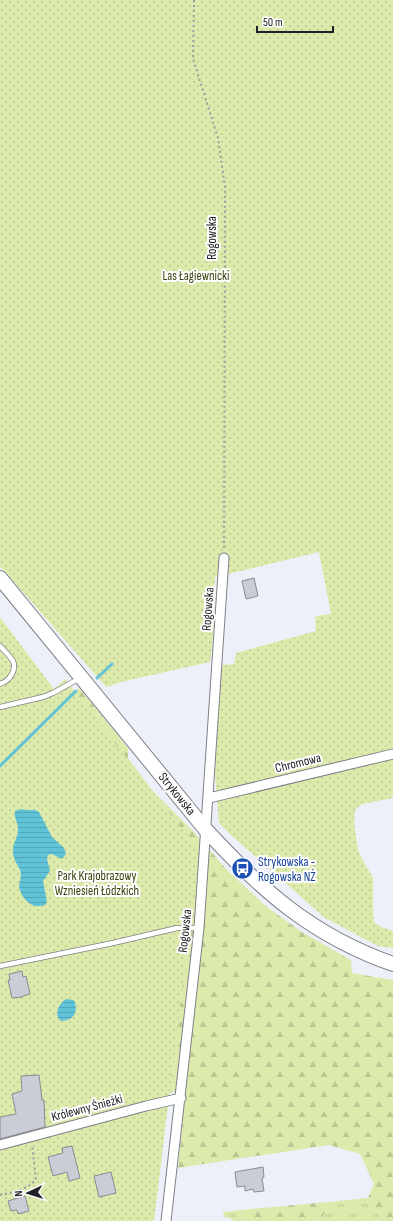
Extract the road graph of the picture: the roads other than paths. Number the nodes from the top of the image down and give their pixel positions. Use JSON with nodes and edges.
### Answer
{"nodes":[{"id":1,"x":224,"y":558,"type":"road end"},
{"id":2,"x":0,"y":578,"type":"edge"},
{"id":3,"x":0,"y":646,"type":"edge"},
{"id":4,"x":81,"y":677,"type":"junction"},
{"id":5,"x":0,"y":684,"type":"edge"},
{"id":6,"x":0,"y":707,"type":"edge"},
{"id":7,"x":393,"y":754,"type":"edge"},
{"id":8,"x":209,"y":798,"type":"junction"},
{"id":9,"x":206,"y":830,"type":"junction"},
{"id":10,"x":199,"y":928,"type":"junction"},
{"id":11,"x":393,"y":964,"type":"edge"},
{"id":12,"x":0,"y":966,"type":"edge"},
{"id":13,"x":180,"y":1098,"type":"junction"},
{"id":14,"x":0,"y":1145,"type":"edge"},
{"id":15,"x":166,"y":1221,"type":"edge"}],
"edges":[{"from":1,"to":8,"type":"street","name":"Rogowska"},
{"from":2,"to":4,"type":"main road","name":"Strykowska"},
{"from":3,"to":5,"type":"lane"},
{"from":4,"to":6,"type":"lane"},
{"from":4,"to":9,"type":"main road","name":"Strykowska"},
{"from":7,"to":8,"type":"street","name":"Chromowa"},
{"from":8,"to":9,"type":"street","name":"Rogowska"},
{"from":9,"to":10,"type":"street","name":"Rogowska"},
{"from":9,"to":11,"type":"main road","name":"Strykowska"},
{"from":10,"to":12,"type":"lane"},
{"from":10,"to":13,"type":"street","name":"Rogowska"},
{"from":13,"to":14,"type":"street","name":"Królewny Śnieżki"},
{"from":13,"to":15,"type":"street","name":"Rogowska"}]}
